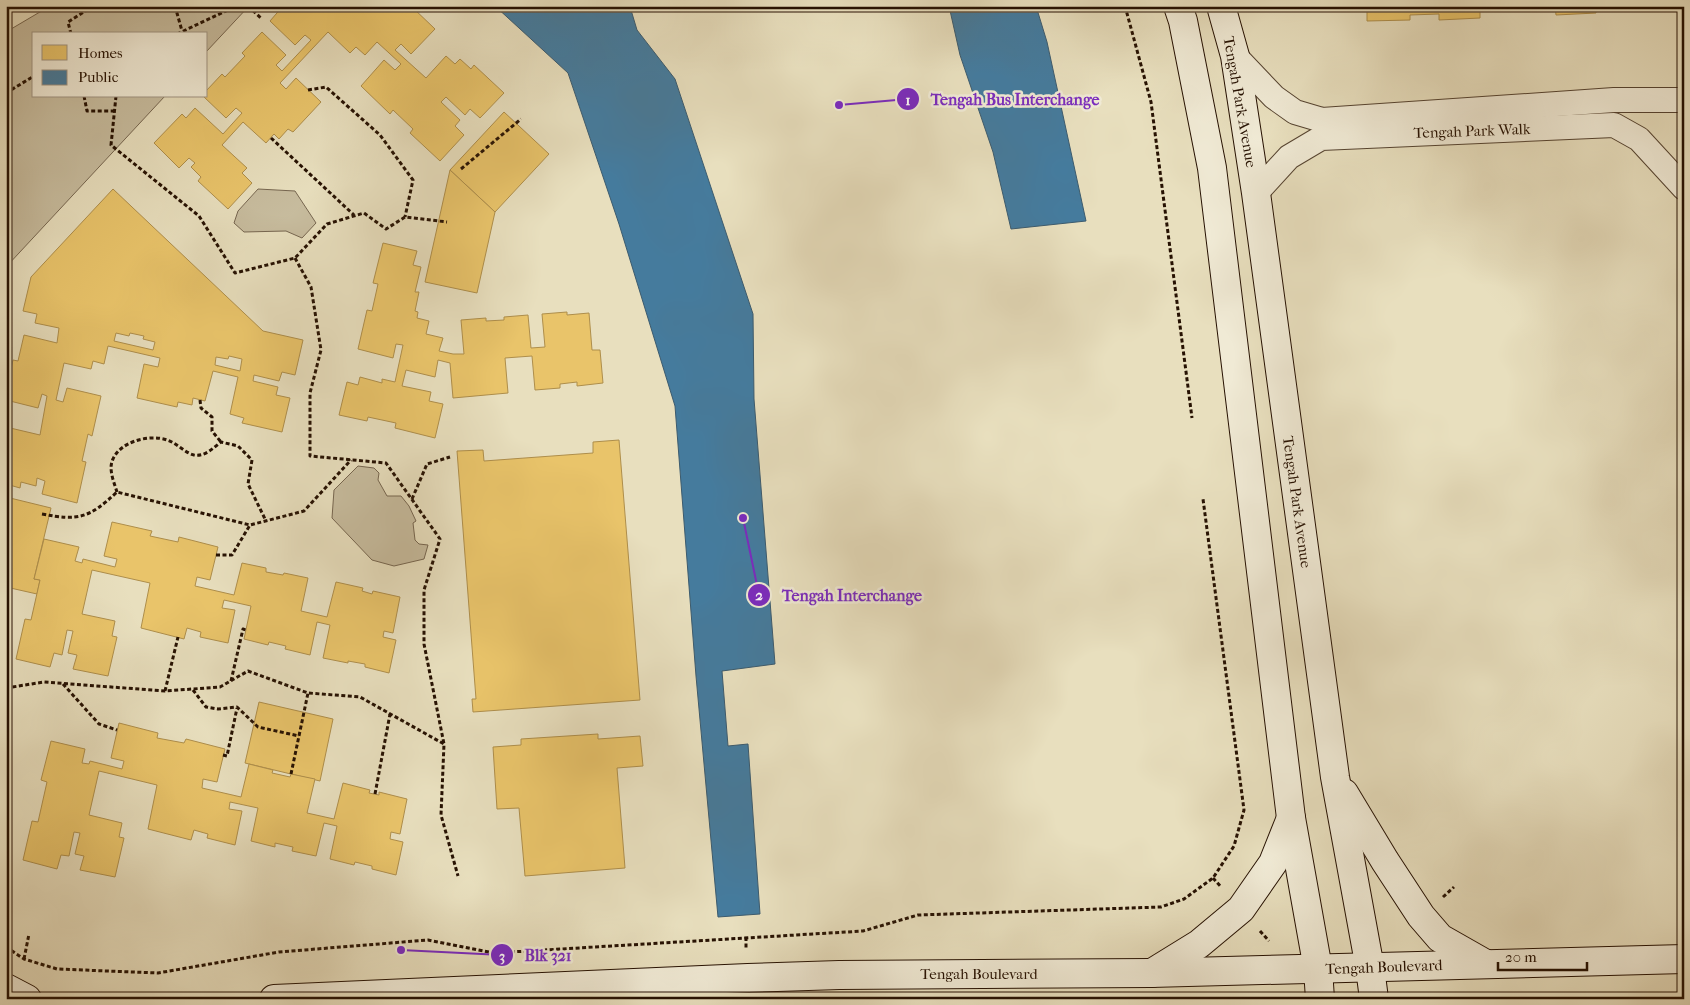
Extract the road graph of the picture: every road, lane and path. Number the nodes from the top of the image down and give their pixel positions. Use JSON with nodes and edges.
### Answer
{"nodes":[{"id":1,"x":93,"y":6,"type":"edge"},
{"id":2,"x":176,"y":6,"type":"edge"},
{"id":3,"x":186,"y":6,"type":"edge"},
{"id":4,"x":232,"y":6,"type":"edge"},
{"id":5,"x":248,"y":6,"type":"edge"},
{"id":6,"x":1125,"y":6,"type":"edge"},
{"id":7,"x":1178,"y":6,"type":"edge"},
{"id":8,"x":1221,"y":6,"type":"edge"},
{"id":9,"x":262,"y":20,"type":"dead end"},
{"id":10,"x":182,"y":31,"type":"joint"},
{"id":11,"x":70,"y":32,"type":"edge"},
{"id":12,"x":1235,"y":56,"type":"junction"},
{"id":13,"x":32,"y":77,"type":"edge"},
{"id":14,"x":308,"y":90,"type":"dead end"},
{"id":15,"x":6,"y":93,"type":"edge"},
{"id":16,"x":84,"y":98,"type":"edge"},
{"id":17,"x":116,"y":98,"type":"edge"},
{"id":18,"x":1684,"y":100,"type":"edge"},
{"id":19,"x":114,"y":111,"type":"junction"},
{"id":20,"x":521,"y":118,"type":"dead end"},
{"id":21,"x":271,"y":138,"type":"dead end"},
{"id":22,"x":461,"y":169,"type":"dead end"},
{"id":23,"x":1684,"y":188,"type":"edge"},
{"id":24,"x":1256,"y":193,"type":"junction"},
{"id":25,"x":354,"y":215,"type":"junction"},
{"id":26,"x":405,"y":217,"type":"junction"},
{"id":27,"x":447,"y":222,"type":"dead end"},
{"id":28,"x":295,"y":258,"type":"junction"},
{"id":29,"x":200,"y":400,"type":"dead end"},
{"id":30,"x":1192,"y":418,"type":"dead end"},
{"id":31,"x":221,"y":442,"type":"junction"},
{"id":32,"x":450,"y":456,"type":"dead end"},
{"id":33,"x":351,"y":459,"type":"junction"},
{"id":34,"x":117,"y":492,"type":"junction"},
{"id":35,"x":412,"y":499,"type":"junction"},
{"id":36,"x":1203,"y":499,"type":"dead end"},
{"id":37,"x":42,"y":514,"type":"dead end"},
{"id":38,"x":266,"y":521,"type":"junction"},
{"id":39,"x":250,"y":525,"type":"junction"},
{"id":40,"x":216,"y":555,"type":"dead end"},
{"id":41,"x":246,"y":630,"type":"dead end"},
{"id":42,"x":178,"y":637,"type":"dead end"},
{"id":43,"x":231,"y":681,"type":"junction"},
{"id":44,"x":63,"y":683,"type":"junction"},
{"id":45,"x":6,"y":688,"type":"edge"},
{"id":46,"x":193,"y":689,"type":"junction"},
{"id":47,"x":165,"y":691,"type":"junction"},
{"id":48,"x":308,"y":693,"type":"junction"},
{"id":49,"x":237,"y":707,"type":"junction"},
{"id":50,"x":390,"y":714,"type":"junction"},
{"id":51,"x":117,"y":730,"type":"dead end"},
{"id":52,"x":299,"y":736,"type":"junction"},
{"id":53,"x":444,"y":744,"type":"junction"},
{"id":54,"x":223,"y":755,"type":"dead end"},
{"id":55,"x":291,"y":774,"type":"dead end"},
{"id":56,"x":1335,"y":777,"type":"junction"},
{"id":57,"x":375,"y":794,"type":"dead end"},
{"id":58,"x":1291,"y":818,"type":"junction"},
{"id":59,"x":458,"y":876,"type":"dead end"},
{"id":60,"x":29,"y":934,"type":"dead end"},
{"id":61,"x":6,"y":947,"type":"edge"},
{"id":62,"x":24,"y":959,"type":"junction"},
{"id":63,"x":1684,"y":959,"type":"edge"},
{"id":64,"x":1484,"y":963,"type":"junction"},
{"id":65,"x":1370,"y":968,"type":"junction"},
{"id":66,"x":1318,"y":969,"type":"junction"},
{"id":67,"x":1151,"y":973,"type":"junction"},
{"id":68,"x":6,"y":988,"type":"edge"},
{"id":69,"x":28,"y":999,"type":"edge"},
{"id":70,"x":274,"y":999,"type":"edge"},
{"id":71,"x":1320,"y":999,"type":"edge"},
{"id":72,"x":1374,"y":999,"type":"edge"}],
"edges":[{"from":1,"to":11,"type":"path"},
{"from":2,"to":3,"type":"path"},
{"from":2,"to":10,"type":"path"},
{"from":4,"to":10,"type":"path"},
{"from":5,"to":9,"type":"path"},
{"from":6,"to":30,"type":"path"},
{"from":7,"to":58,"type":"street"},
{"from":8,"to":12,"type":"street","name":"Tengah Park Avenue"},
{"from":12,"to":18,"type":"street","name":"Tengah Park Walk"},
{"from":12,"to":24,"type":"street","name":"Tengah Park Avenue"},
{"from":13,"to":15,"type":"path"},
{"from":14,"to":26,"type":"path"},
{"from":16,"to":19,"type":"path"},
{"from":17,"to":19,"type":"path"},
{"from":19,"to":28,"type":"path"},
{"from":20,"to":22,"type":"path"},
{"from":21,"to":25,"type":"path"},
{"from":23,"to":24,"type":"street","name":"Tengah Park Walk"},
{"from":24,"to":56,"type":"street","name":"Tengah Park Avenue"},
{"from":25,"to":26,"type":"path"},
{"from":25,"to":28,"type":"path"},
{"from":26,"to":27,"type":"path"},
{"from":28,"to":33,"type":"path"},
{"from":29,"to":31,"type":"path"},
{"from":31,"to":34,"type":"path"},
{"from":31,"to":38,"type":"path"},
{"from":32,"to":35,"type":"path"},
{"from":33,"to":35,"type":"path"},
{"from":33,"to":38,"type":"path"},
{"from":34,"to":37,"type":"path"},
{"from":34,"to":39,"type":"path"},
{"from":35,"to":53,"type":"path"},
{"from":36,"to":62,"type":"path"},
{"from":38,"to":39,"type":"path"},
{"from":39,"to":40,"type":"path"},
{"from":41,"to":43,"type":"path"},
{"from":42,"to":47,"type":"path"},
{"from":43,"to":46,"type":"path"},
{"from":43,"to":48,"type":"path"},
{"from":44,"to":45,"type":"path"},
{"from":44,"to":47,"type":"path"},
{"from":44,"to":51,"type":"path"},
{"from":46,"to":47,"type":"path"},
{"from":46,"to":49,"type":"path"},
{"from":48,"to":50,"type":"path"},
{"from":48,"to":52,"type":"path"},
{"from":49,"to":52,"type":"path"},
{"from":49,"to":54,"type":"path"},
{"from":50,"to":53,"type":"path"},
{"from":50,"to":57,"type":"path"},
{"from":52,"to":55,"type":"path"},
{"from":53,"to":59,"type":"path"},
{"from":56,"to":64,"type":"street"},
{"from":56,"to":65,"type":"street","name":"Tengah Park Avenue"},
{"from":58,"to":66,"type":"street"},
{"from":58,"to":67,"type":"street"},
{"from":60,"to":62,"type":"path"},
{"from":61,"to":62,"type":"path"},
{"from":63,"to":64,"type":"street","name":"Tengah Boulevard"},
{"from":64,"to":65,"type":"street","name":"Tengah Boulevard"},
{"from":65,"to":66,"type":"street","name":"Tengah Boulevard"},
{"from":65,"to":72,"type":"street","name":"Tengah Park Avenue"},
{"from":66,"to":67,"type":"street","name":"Tengah Boulevard"},
{"from":66,"to":71,"type":"street"},
{"from":67,"to":70,"type":"street","name":"Tengah Boulevard"},
{"from":68,"to":69,"type":"street"}]}
